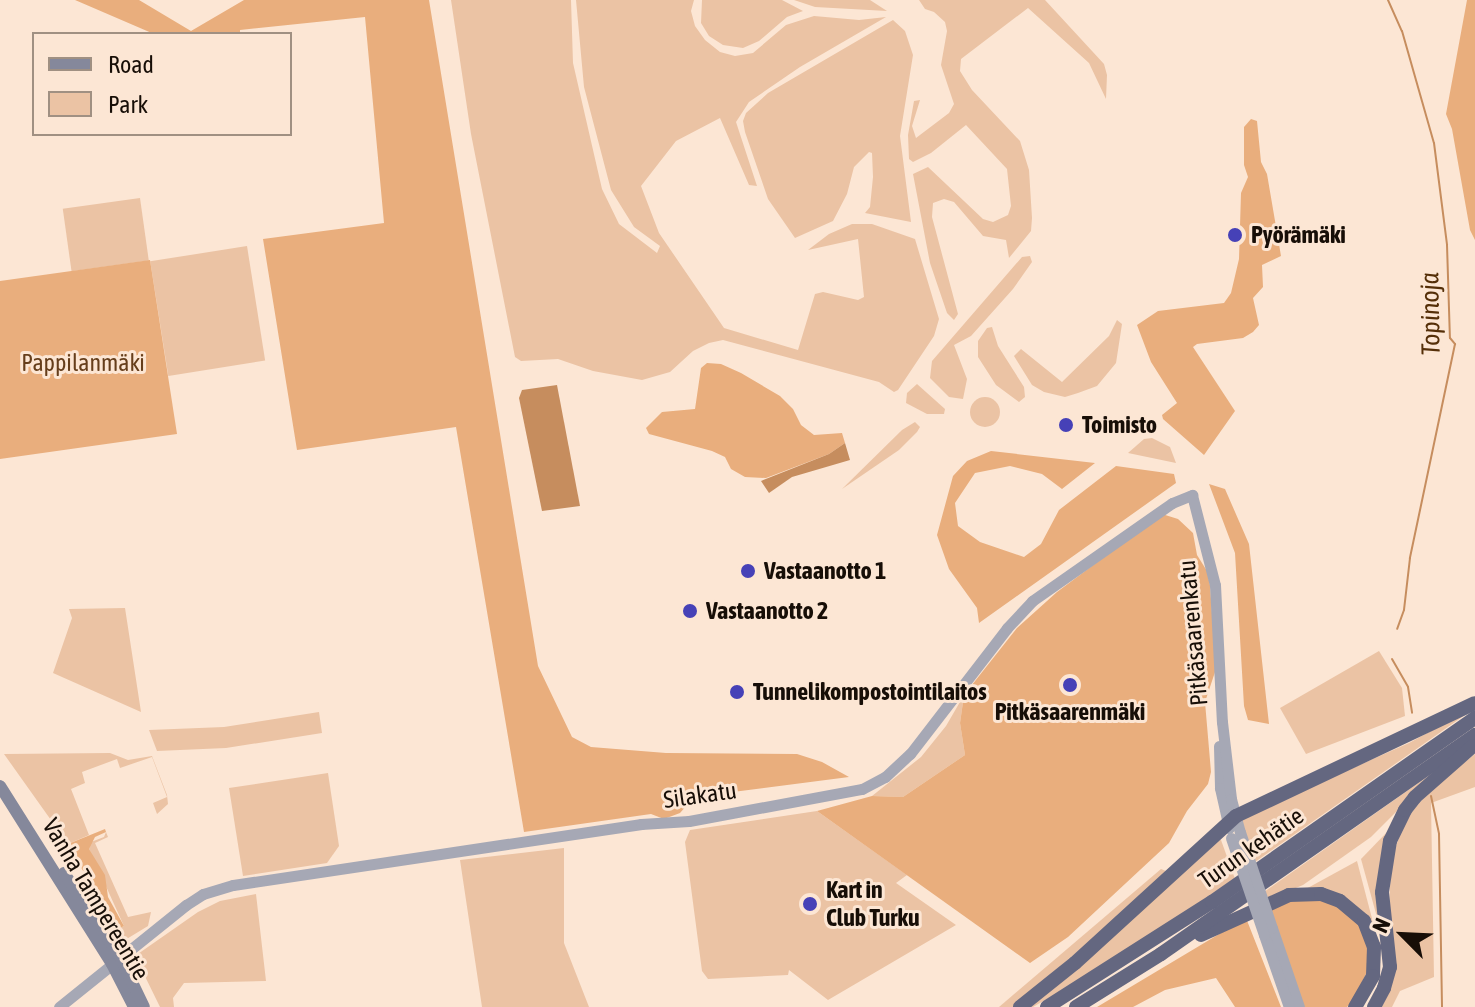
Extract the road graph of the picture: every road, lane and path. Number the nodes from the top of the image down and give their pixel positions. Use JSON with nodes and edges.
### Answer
{"nodes":[{"id":1,"x":1192,"y":495,"type":"joint"},
{"id":2,"x":1475,"y":703,"type":"edge"},
{"id":3,"x":1475,"y":718,"type":"edge"},
{"id":4,"x":1475,"y":735,"type":"edge"},
{"id":5,"x":1475,"y":744,"type":"edge"},
{"id":6,"x":0,"y":786,"type":"edge"},
{"id":7,"x":1231,"y":820,"type":"junction"},
{"id":8,"x":1268,"y":932,"type":"junction"},
{"id":9,"x":1161,"y":954,"type":"junction"},
{"id":10,"x":116,"y":961,"type":"junction"},
{"id":11,"x":59,"y":1007,"type":"edge"},
{"id":12,"x":134,"y":1007,"type":"edge"},
{"id":13,"x":144,"y":1007,"type":"edge"},
{"id":14,"x":1020,"y":1007,"type":"edge"},
{"id":15,"x":1047,"y":1007,"type":"edge"},
{"id":16,"x":1076,"y":1007,"type":"edge"},
{"id":17,"x":1289,"y":1007,"type":"edge"},
{"id":18,"x":1299,"y":1007,"type":"edge"},
{"id":19,"x":1355,"y":1007,"type":"edge"},
{"id":20,"x":1374,"y":1007,"type":"edge"}],
"edges":[{"from":1,"to":7,"type":"street","name":"Pitkäsaarenkatu"},
{"from":1,"to":10,"type":"street","name":"Silakatu"},
{"from":2,"to":7,"type":"highway"},
{"from":3,"to":15,"type":"highway","name":"Turun kehätie"},
{"from":4,"to":9,"type":"highway","name":"Turun kehätie"},
{"from":5,"to":20,"type":"highway"},
{"from":6,"to":10,"type":"main road","name":"Vanha Tampereentie"},
{"from":7,"to":8,"type":"street","name":"Pitkäsaarenkatu","bridge":true},
{"from":7,"to":14,"type":"highway"},
{"from":8,"to":17,"type":"street","name":"Pitkäsaarenkatu"},
{"from":8,"to":18,"type":"street","name":"Pitkäsaarenkatu"},
{"from":9,"to":16,"type":"highway","name":"Turun kehätie"},
{"from":9,"to":19,"type":"highway"},
{"from":10,"to":11,"type":"street","name":"Silakatu"},
{"from":10,"to":12,"type":"main road","name":"Vanha Tampereentie"},
{"from":10,"to":13,"type":"main road","name":"Vanha Tampereentie"}]}
